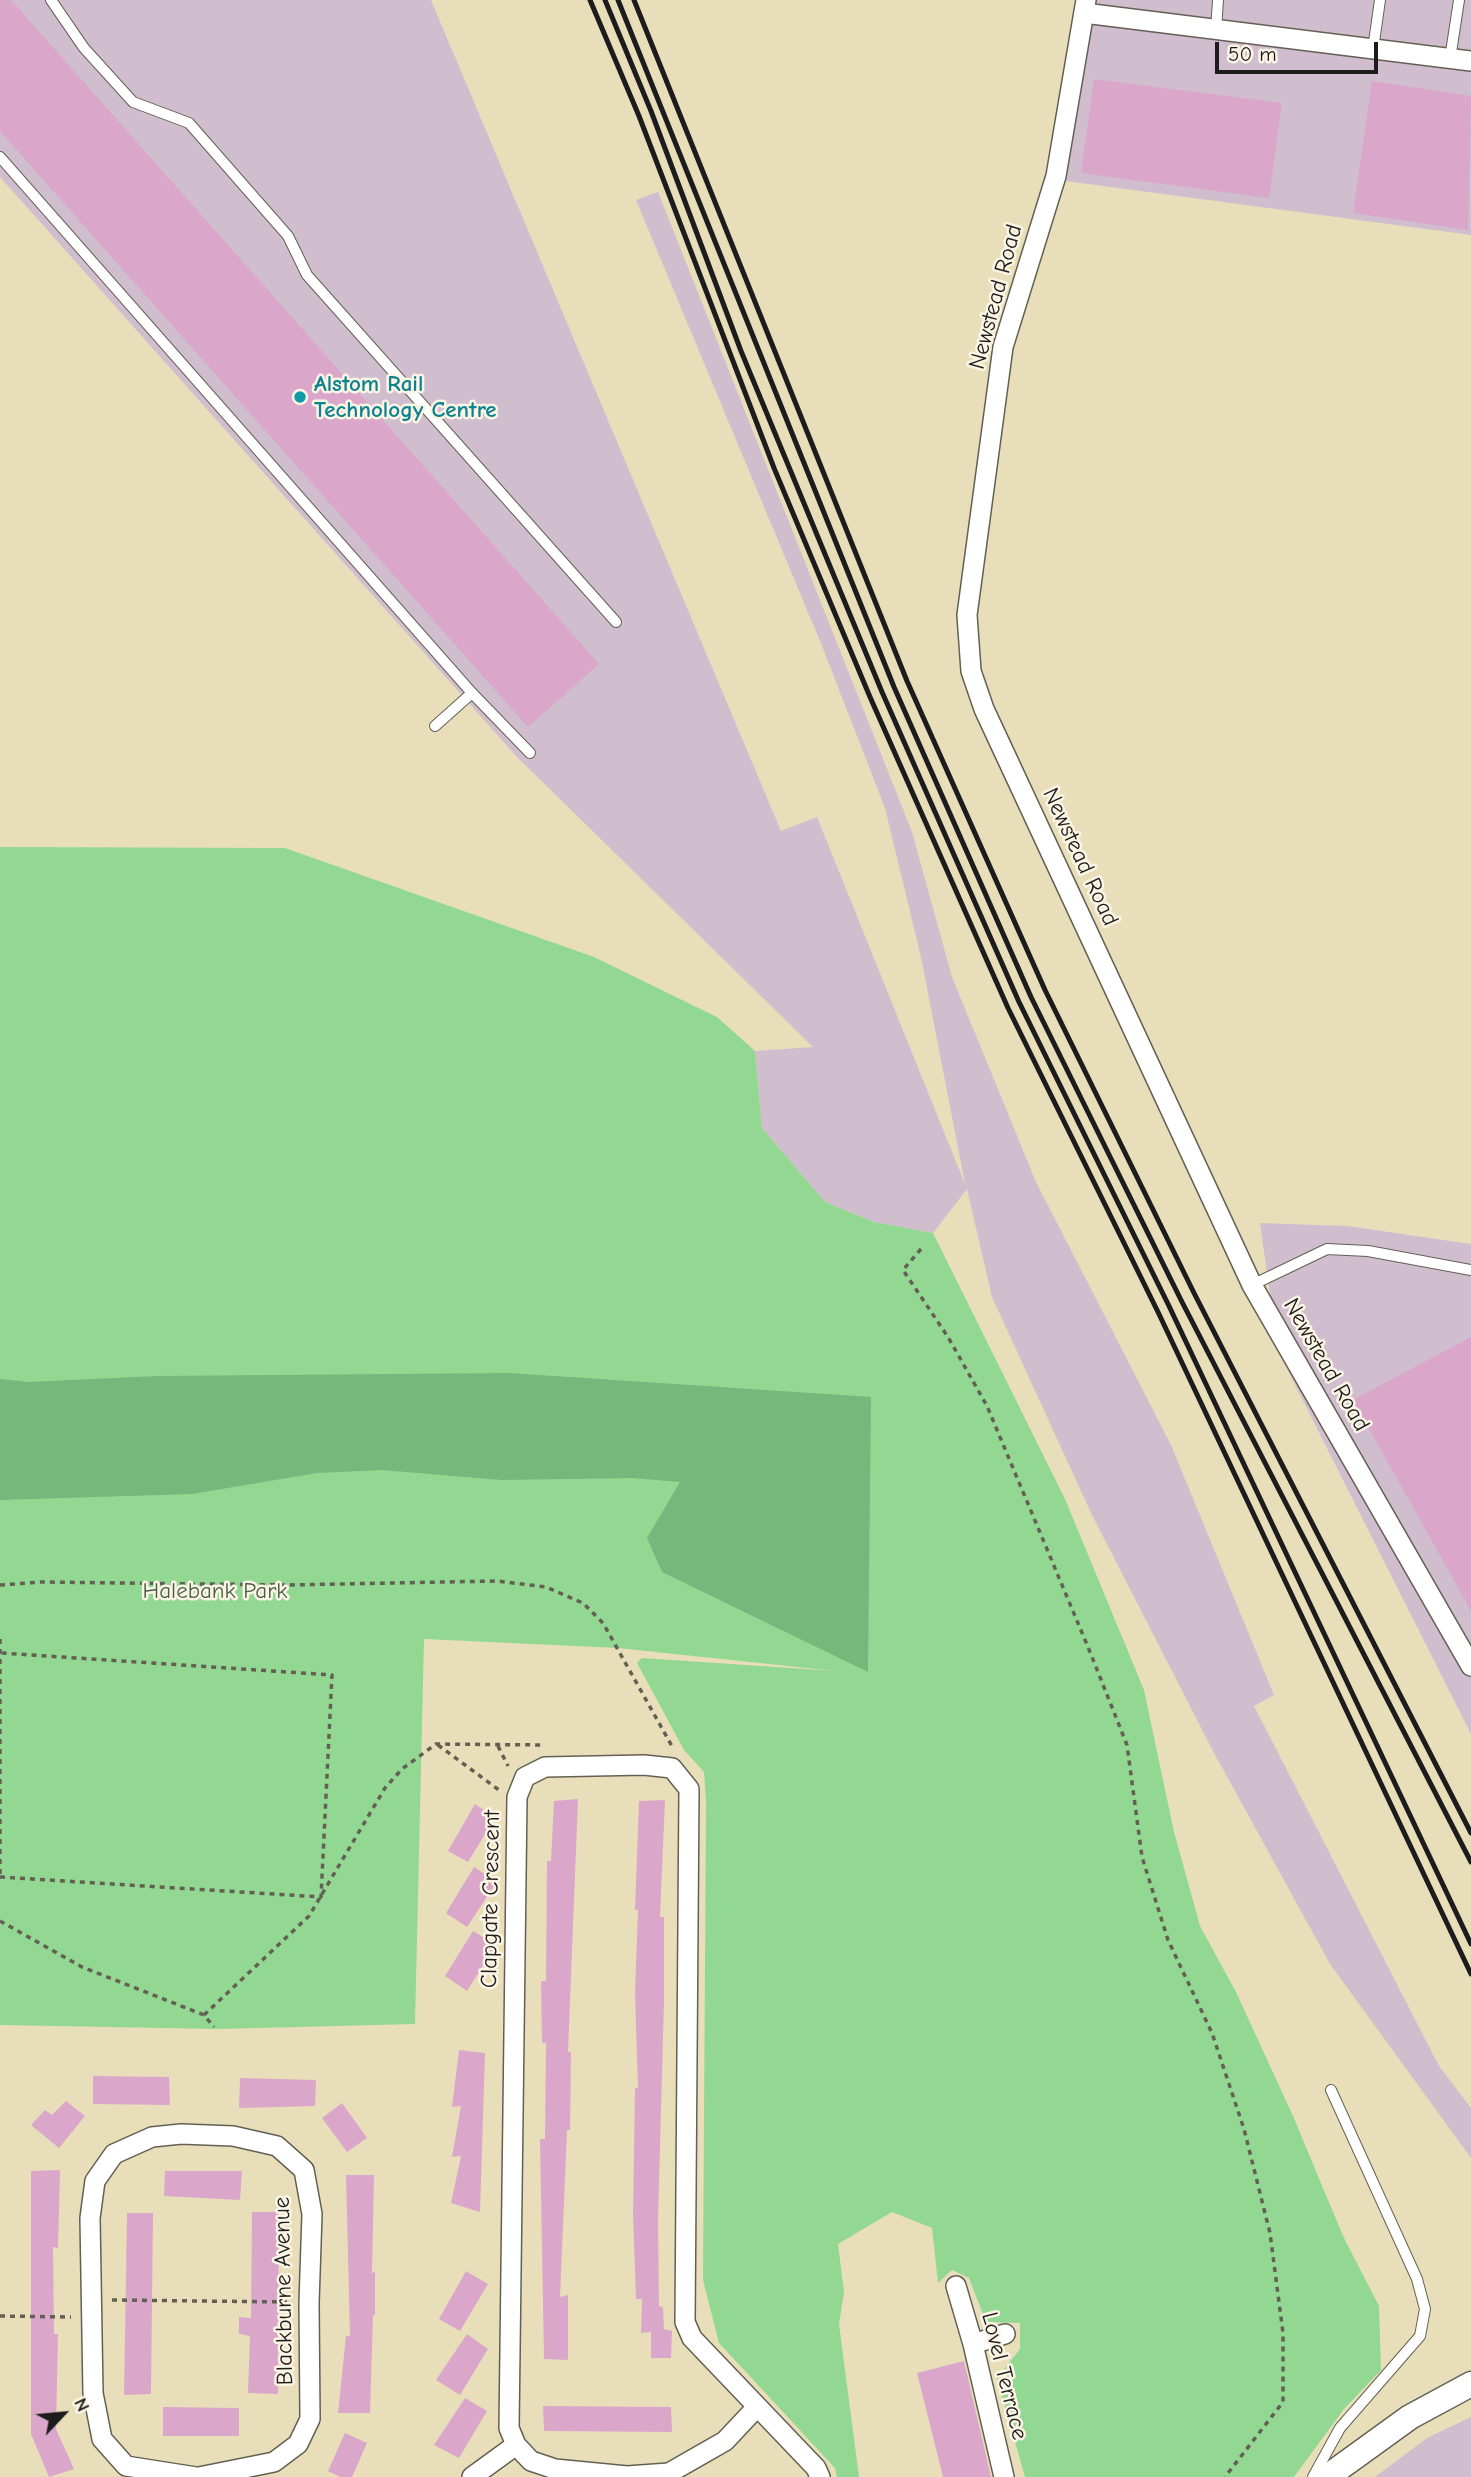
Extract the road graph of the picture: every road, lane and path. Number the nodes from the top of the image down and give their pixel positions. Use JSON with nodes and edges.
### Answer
{"nodes":[{"id":1,"x":51,"y":0,"type":"edge"},
{"id":2,"x":1218,"y":0,"type":"edge"},
{"id":3,"x":1380,"y":0,"type":"edge"},
{"id":4,"x":1459,"y":0,"type":"edge"},
{"id":5,"x":1085,"y":7,"type":"edge"},
{"id":6,"x":1216,"y":30,"type":"junction"},
{"id":7,"x":1373,"y":49,"type":"junction"},
{"id":8,"x":1450,"y":59,"type":"junction"},
{"id":9,"x":1471,"y":61,"type":"edge"},
{"id":10,"x":0,"y":157,"type":"edge"},
{"id":11,"x":617,"y":622,"type":"dead end"},
{"id":12,"x":472,"y":694,"type":"junction"},
{"id":13,"x":435,"y":726,"type":"dead end"},
{"id":14,"x":530,"y":753,"type":"dead end"},
{"id":15,"x":921,"y":1249,"type":"dead end"},
{"id":16,"x":1471,"y":1270,"type":"edge"},
{"id":17,"x":1252,"y":1285,"type":"junction"},
{"id":18,"x":0,"y":1586,"type":"edge"},
{"id":19,"x":0,"y":1639,"type":"edge"},
{"id":20,"x":2,"y":1653,"type":"junction"},
{"id":21,"x":1471,"y":1666,"type":"edge"},
{"id":22,"x":498,"y":1746,"type":"dead end"},
{"id":23,"x":672,"y":1768,"type":"junction"},
{"id":24,"x":511,"y":1773,"type":"dead end"},
{"id":25,"x":517,"y":1797,"type":"junction"},
{"id":26,"x":0,"y":1878,"type":"edge"},
{"id":27,"x":321,"y":1897,"type":"junction"},
{"id":28,"x":0,"y":1921,"type":"edge"},
{"id":29,"x":204,"y":2015,"type":"junction"},
{"id":30,"x":215,"y":2027,"type":"dead end"},
{"id":31,"x":1331,"y":2090,"type":"dead end"},
{"id":32,"x":956,"y":2287,"type":"dead end"},
{"id":33,"x":309,"y":2303,"type":"junction"},
{"id":34,"x":92,"y":2309,"type":"junction"},
{"id":35,"x":0,"y":2316,"type":"edge"},
{"id":36,"x":1004,"y":2334,"type":"dead end"},
{"id":37,"x":973,"y":2344,"type":"junction"},
{"id":38,"x":1471,"y":2384,"type":"edge"},
{"id":39,"x":756,"y":2408,"type":"junction"},
{"id":40,"x":516,"y":2445,"type":"junction"},
{"id":41,"x":197,"y":2477,"type":"edge"},
{"id":42,"x":472,"y":2477,"type":"edge"},
{"id":43,"x":820,"y":2477,"type":"edge"},
{"id":44,"x":1004,"y":2477,"type":"edge"},
{"id":45,"x":1225,"y":2477,"type":"edge"},
{"id":46,"x":1313,"y":2477,"type":"edge"},
{"id":47,"x":1327,"y":2477,"type":"edge"}],
"edges":[{"from":1,"to":11,"type":"lane"},
{"from":2,"to":6,"type":"lane"},
{"from":3,"to":7,"type":"lane"},
{"from":4,"to":8,"type":"lane"},
{"from":5,"to":6,"type":"street"},
{"from":5,"to":17,"type":"street","name":"Newstead Road"},
{"from":6,"to":7,"type":"street"},
{"from":7,"to":8,"type":"street"},
{"from":8,"to":9,"type":"street"},
{"from":10,"to":12,"type":"lane"},
{"from":12,"to":13,"type":"lane"},
{"from":12,"to":14,"type":"lane"},
{"from":15,"to":45,"type":"path"},
{"from":16,"to":17,"type":"lane"},
{"from":17,"to":21,"type":"street","name":"Newstead Road"},
{"from":18,"to":23,"type":"path"},
{"from":19,"to":20,"type":"path"},
{"from":20,"to":26,"type":"path"},
{"from":20,"to":27,"type":"path"},
{"from":22,"to":24,"type":"path"},
{"from":23,"to":25,"type":"street","name":"Clapgate Crescent"},
{"from":23,"to":39,"type":"street"},
{"from":25,"to":27,"type":"path"},
{"from":25,"to":40,"type":"street","name":"Clapgate Crescent"},
{"from":26,"to":27,"type":"path"},
{"from":27,"to":29,"type":"path"},
{"from":28,"to":29,"type":"path"},
{"from":29,"to":30,"type":"path"},
{"from":31,"to":46,"type":"lane"},
{"from":32,"to":37,"type":"street","name":"Lovel Terrace"},
{"from":33,"to":34,"type":"path"},
{"from":33,"to":34,"type":"street","name":"Blackburne Avenue"},
{"from":33,"to":41,"type":"street","name":"Blackburne Avenue"},
{"from":34,"to":35,"type":"path"},
{"from":34,"to":41,"type":"street","name":"Blackburne Avenue"},
{"from":36,"to":37,"type":"street"},
{"from":37,"to":44,"type":"street","name":"Lovel Terrace"},
{"from":38,"to":47,"type":"street"},
{"from":39,"to":40,"type":"street"},
{"from":39,"to":43,"type":"street"},
{"from":40,"to":42,"type":"street"}]}
